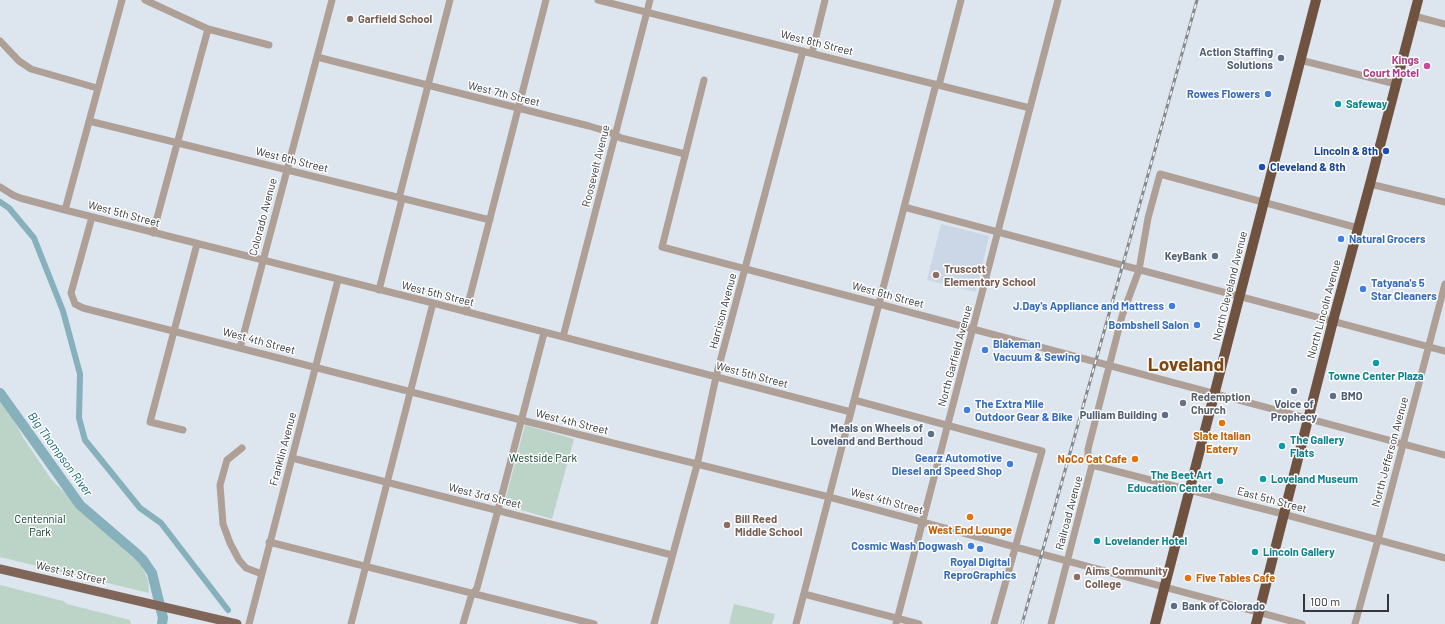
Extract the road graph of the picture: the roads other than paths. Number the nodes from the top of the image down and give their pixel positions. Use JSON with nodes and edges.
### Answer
{"nodes":[{"id":1,"x":122,"y":0,"type":"edge"},
{"id":2,"x":145,"y":0,"type":"edge"},
{"id":3,"x":332,"y":0,"type":"edge"},
{"id":4,"x":450,"y":0,"type":"edge"},
{"id":5,"x":546,"y":0,"type":"edge"},
{"id":6,"x":598,"y":0,"type":"edge"},
{"id":7,"x":650,"y":0,"type":"edge"},
{"id":8,"x":825,"y":0,"type":"edge"},
{"id":9,"x":961,"y":0,"type":"edge"},
{"id":10,"x":1058,"y":0,"type":"edge"},
{"id":11,"x":1316,"y":0,"type":"edge"},
{"id":12,"x":1418,"y":0,"type":"edge"},
{"id":13,"x":647,"y":13,"type":"junction"},
{"id":14,"x":1414,"y":16,"type":"junction"},
{"id":15,"x":1445,"y":24,"type":"edge"},
{"id":16,"x":208,"y":29,"type":"junction"},
{"id":17,"x":0,"y":41,"type":"edge"},
{"id":18,"x":269,"y":44,"type":"dead end"},
{"id":19,"x":802,"y":51,"type":"junction"},
{"id":20,"x":812,"y":53,"type":"junction"},
{"id":21,"x":317,"y":57,"type":"junction"},
{"id":22,"x":1300,"y":60,"type":"junction"},
{"id":23,"x":704,"y":80,"type":"dead end"},
{"id":24,"x":938,"y":84,"type":"junction"},
{"id":25,"x":1396,"y":84,"type":"junction"},
{"id":26,"x":428,"y":85,"type":"junction"},
{"id":27,"x":97,"y":88,"type":"junction"},
{"id":28,"x":1030,"y":108,"type":"junction"},
{"id":29,"x":518,"y":109,"type":"junction"},
{"id":30,"x":89,"y":121,"type":"junction"},
{"id":31,"x":615,"y":135,"type":"junction"},
{"id":32,"x":178,"y":143,"type":"junction"},
{"id":33,"x":685,"y":154,"type":"junction"},
{"id":34,"x":287,"y":171,"type":"junction"},
{"id":35,"x":1370,"y":184,"type":"junction"},
{"id":36,"x":0,"y":187,"type":"edge"},
{"id":37,"x":401,"y":198,"type":"junction"},
{"id":38,"x":1263,"y":202,"type":"junction"},
{"id":39,"x":1445,"y":202,"type":"edge"},
{"id":40,"x":904,"y":207,"type":"junction"},
{"id":41,"x":65,"y":210,"type":"junction"},
{"id":42,"x":92,"y":217,"type":"junction"},
{"id":43,"x":490,"y":220,"type":"junction"},
{"id":44,"x":1358,"y":228,"type":"junction"},
{"id":45,"x":998,"y":232,"type":"junction"},
{"id":46,"x":153,"y":233,"type":"junction"},
{"id":47,"x":197,"y":244,"type":"junction"},
{"id":48,"x":262,"y":260,"type":"junction"},
{"id":49,"x":745,"y":270,"type":"junction"},
{"id":50,"x":1139,"y":270,"type":"junction"},
{"id":51,"x":338,"y":280,"type":"junction"},
{"id":52,"x":1445,"y":284,"type":"edge"},
{"id":53,"x":379,"y":290,"type":"junction"},
{"id":54,"x":1239,"y":296,"type":"junction"},
{"id":55,"x":433,"y":304,"type":"junction"},
{"id":56,"x":879,"y":304,"type":"junction"},
{"id":57,"x":466,"y":312,"type":"junction"},
{"id":58,"x":1333,"y":321,"type":"junction"},
{"id":59,"x":973,"y":329,"type":"junction"},
{"id":60,"x":174,"y":331,"type":"junction"},
{"id":61,"x":544,"y":333,"type":"junction"},
{"id":62,"x":563,"y":337,"type":"junction"},
{"id":63,"x":1429,"y":347,"type":"junction"},
{"id":64,"x":240,"y":348,"type":"junction"},
{"id":65,"x":1445,"y":351,"type":"edge"},
{"id":66,"x":1109,"y":365,"type":"junction"},
{"id":67,"x":315,"y":368,"type":"junction"},
{"id":68,"x":716,"y":377,"type":"junction"},
{"id":69,"x":411,"y":392,"type":"junction"},
{"id":70,"x":1214,"y":393,"type":"junction"},
{"id":71,"x":854,"y":400,"type":"junction"},
{"id":72,"x":851,"y":412,"type":"junction"},
{"id":73,"x":1308,"y":418,"type":"junction"},
{"id":74,"x":521,"y":420,"type":"junction"},
{"id":75,"x":948,"y":425,"type":"junction"},
{"id":76,"x":183,"y":430,"type":"dead end"},
{"id":77,"x":1403,"y":444,"type":"junction"},
{"id":78,"x":242,"y":448,"type":"dead end"},
{"id":79,"x":1445,"y":455,"type":"edge"},
{"id":80,"x":292,"y":458,"type":"junction"},
{"id":81,"x":697,"y":465,"type":"junction"},
{"id":82,"x":1092,"y":465,"type":"junction"},
{"id":83,"x":388,"y":482,"type":"junction"},
{"id":84,"x":1189,"y":490,"type":"junction"},
{"id":85,"x":829,"y":497,"type":"junction"},
{"id":86,"x":498,"y":510,"type":"junction"},
{"id":87,"x":1283,"y":514,"type":"junction"},
{"id":88,"x":923,"y":522,"type":"junction"},
{"id":89,"x":1378,"y":540,"type":"junction"},
{"id":90,"x":270,"y":542,"type":"junction"},
{"id":91,"x":1015,"y":547,"type":"junction"},
{"id":92,"x":672,"y":555,"type":"junction"},
{"id":93,"x":1445,"y":558,"type":"edge"},
{"id":94,"x":1067,"y":561,"type":"junction"},
{"id":95,"x":366,"y":566,"type":"junction"},
{"id":96,"x":0,"y":569,"type":"edge"},
{"id":97,"x":262,"y":574,"type":"junction"},
{"id":98,"x":1164,"y":586,"type":"junction"},
{"id":99,"x":473,"y":593,"type":"junction"},
{"id":100,"x":804,"y":594,"type":"junction"},
{"id":101,"x":1259,"y":612,"type":"junction"},
{"id":102,"x":897,"y":621,"type":"edge"},
{"id":103,"x":237,"y":624,"type":"edge"},
{"id":104,"x":249,"y":624,"type":"edge"},
{"id":105,"x":351,"y":624,"type":"edge"},
{"id":106,"x":463,"y":624,"type":"edge"},
{"id":107,"x":594,"y":624,"type":"edge"},
{"id":108,"x":654,"y":624,"type":"edge"},
{"id":109,"x":796,"y":624,"type":"edge"},
{"id":110,"x":919,"y":624,"type":"edge"},
{"id":111,"x":994,"y":624,"type":"edge"},
{"id":112,"x":1051,"y":624,"type":"edge"},
{"id":113,"x":1155,"y":624,"type":"edge"},
{"id":114,"x":1256,"y":624,"type":"edge"},
{"id":115,"x":1302,"y":624,"type":"edge"},
{"id":116,"x":1355,"y":624,"type":"edge"}],
"edges":[{"from":1,"to":27,"type":"street"},
{"from":2,"to":16,"type":"street"},
{"from":3,"to":21,"type":"street","name":"Colorado Avenue"},
{"from":4,"to":26,"type":"street"},
{"from":5,"to":29,"type":"street"},
{"from":6,"to":13,"type":"street","name":"West 8th Street"},
{"from":7,"to":13,"type":"street","name":"Roosevelt Avenue"},
{"from":8,"to":20,"type":"street"},
{"from":9,"to":24,"type":"street"},
{"from":10,"to":28,"type":"street","name":"North Garfield Avenue"},
{"from":11,"to":22,"type":"highway","name":"North Cleveland Avenue"},
{"from":12,"to":14,"type":"highway","name":"North Lincoln Avenue"},
{"from":13,"to":19,"type":"street","name":"West 8th Street"},
{"from":13,"to":31,"type":"street","name":"Roosevelt Avenue"},
{"from":14,"to":15,"type":"street"},
{"from":14,"to":25,"type":"highway","name":"North Lincoln Avenue"},
{"from":16,"to":18,"type":"street"},
{"from":16,"to":32,"type":"street"},
{"from":17,"to":27,"type":"street"},
{"from":19,"to":20,"type":"street","name":"West 8th Street"},
{"from":19,"to":49,"type":"street","name":"Harrison Avenue"},
{"from":20,"to":24,"type":"street","name":"West 8th Street"},
{"from":21,"to":26,"type":"street","name":"West 7th Street"},
{"from":21,"to":34,"type":"street","name":"Colorado Avenue"},
{"from":22,"to":25,"type":"street"},
{"from":22,"to":38,"type":"highway","name":"North Cleveland Avenue"},
{"from":23,"to":33,"type":"street"},
{"from":24,"to":28,"type":"street","name":"West 8th Street"},
{"from":24,"to":40,"type":"street"},
{"from":25,"to":35,"type":"highway","name":"North Lincoln Avenue"},
{"from":26,"to":29,"type":"street","name":"West 7th Street"},
{"from":26,"to":37,"type":"street"},
{"from":27,"to":30,"type":"street"},
{"from":28,"to":45,"type":"street","name":"North Garfield Avenue"},
{"from":29,"to":31,"type":"street","name":"West 7th Street"},
{"from":29,"to":43,"type":"street"},
{"from":30,"to":32,"type":"street","name":"West 6th Street"},
{"from":30,"to":41,"type":"street"},
{"from":31,"to":33,"type":"street","name":"West 7th Street"},
{"from":31,"to":62,"type":"street","name":"Roosevelt Avenue"},
{"from":32,"to":34,"type":"street","name":"West 6th Street"},
{"from":32,"to":46,"type":"street"},
{"from":33,"to":49,"type":"street","name":"West 6th Street"},
{"from":34,"to":37,"type":"street","name":"West 6th Street"},
{"from":34,"to":48,"type":"street","name":"Colorado Avenue"},
{"from":35,"to":39,"type":"street"},
{"from":35,"to":44,"type":"highway","name":"North Lincoln Avenue"},
{"from":36,"to":41,"type":"street","name":"West 5th Street"},
{"from":37,"to":43,"type":"street","name":"West 6th Street"},
{"from":37,"to":53,"type":"street"},
{"from":38,"to":44,"type":"street"},
{"from":38,"to":50,"type":"street","name":"Railroad Avenue"},
{"from":38,"to":54,"type":"highway","name":"North Cleveland Avenue"},
{"from":40,"to":45,"type":"street"},
{"from":40,"to":56,"type":"street"},
{"from":41,"to":42,"type":"street","name":"West 5th Street"},
{"from":42,"to":46,"type":"street","name":"West 5th Street"},
{"from":42,"to":60,"type":"street","name":"West 4th Street"},
{"from":43,"to":57,"type":"street"},
{"from":44,"to":58,"type":"highway","name":"North Lincoln Avenue"},
{"from":45,"to":50,"type":"street"},
{"from":45,"to":59,"type":"street","name":"North Garfield Avenue"},
{"from":46,"to":47,"type":"street","name":"West 5th Street"},
{"from":47,"to":48,"type":"street","name":"West 5th Street"},
{"from":47,"to":60,"type":"street"},
{"from":48,"to":51,"type":"street","name":"West 5th Street"},
{"from":48,"to":64,"type":"street","name":"Colorado Avenue"},
{"from":49,"to":56,"type":"street","name":"West 6th Street"},
{"from":49,"to":68,"type":"street","name":"Harrison Avenue"},
{"from":50,"to":54,"type":"street"},
{"from":50,"to":66,"type":"street","name":"Railroad Avenue"},
{"from":51,"to":53,"type":"street","name":"West 5th Street"},
{"from":51,"to":67,"type":"street","name":"Franklin Avenue"},
{"from":52,"to":63,"type":"street","name":"North Jefferson Avenue"},
{"from":53,"to":55,"type":"street","name":"West 5th Street"},
{"from":54,"to":58,"type":"street"},
{"from":54,"to":70,"type":"highway","name":"North Cleveland Avenue"},
{"from":55,"to":57,"type":"street","name":"West 5th Street"},
{"from":55,"to":69,"type":"street"},
{"from":56,"to":59,"type":"street","name":"West 6th Street"},
{"from":56,"to":71,"type":"street"},
{"from":57,"to":61,"type":"street","name":"West 5th Street"},
{"from":58,"to":63,"type":"street"},
{"from":58,"to":73,"type":"highway","name":"North Lincoln Avenue"},
{"from":59,"to":66,"type":"street","name":"West 6th Street"},
{"from":59,"to":75,"type":"street","name":"North Garfield Avenue"},
{"from":60,"to":64,"type":"street","name":"West 4th Street"},
{"from":60,"to":76,"type":"street"},
{"from":61,"to":62,"type":"street","name":"West 5th Street"},
{"from":61,"to":74,"type":"street"},
{"from":62,"to":68,"type":"street","name":"West 5th Street"},
{"from":63,"to":65,"type":"street"},
{"from":63,"to":77,"type":"street","name":"North Jefferson Avenue"},
{"from":64,"to":67,"type":"street","name":"West 4th Street"},
{"from":66,"to":70,"type":"street","name":"West 6th Street"},
{"from":66,"to":82,"type":"street","name":"Railroad Avenue"},
{"from":67,"to":69,"type":"street","name":"West 4th Street"},
{"from":67,"to":80,"type":"street","name":"Franklin Avenue"},
{"from":68,"to":72,"type":"street","name":"West 5th Street"},
{"from":68,"to":81,"type":"street","name":"Harrison Avenue"},
{"from":69,"to":74,"type":"street","name":"West 4th Street"},
{"from":69,"to":83,"type":"street"},
{"from":70,"to":73,"type":"street","name":"West 6th Street"},
{"from":70,"to":84,"type":"highway","name":"North Cleveland Avenue"},
{"from":71,"to":72,"type":"street"},
{"from":71,"to":75,"type":"street"},
{"from":72,"to":85,"type":"street"},
{"from":73,"to":77,"type":"street","name":"West 6th Street"},
{"from":73,"to":87,"type":"highway","name":"North Lincoln Avenue"},
{"from":74,"to":81,"type":"street","name":"West 4th Street"},
{"from":74,"to":86,"type":"street"},
{"from":75,"to":88,"type":"street","name":"North Garfield Avenue"},
{"from":75,"to":91,"type":"street"},
{"from":77,"to":79,"type":"street","name":"West 6th Street"},
{"from":77,"to":89,"type":"street","name":"North Jefferson Avenue"},
{"from":78,"to":97,"type":"street"},
{"from":80,"to":83,"type":"street","name":"West 3rd Street"},
{"from":80,"to":90,"type":"street","name":"Franklin Avenue"},
{"from":81,"to":85,"type":"street","name":"West 4th Street"},
{"from":81,"to":92,"type":"street","name":"Harrison Avenue"},
{"from":82,"to":84,"type":"street","name":"East 5th Street"},
{"from":82,"to":94,"type":"street","name":"Railroad Avenue"},
{"from":83,"to":86,"type":"street","name":"West 3rd Street"},
{"from":83,"to":95,"type":"street"},
{"from":84,"to":87,"type":"street","name":"East 5th Street"},
{"from":84,"to":98,"type":"highway","name":"North Cleveland Avenue"},
{"from":85,"to":88,"type":"street","name":"West 4th Street"},
{"from":85,"to":100,"type":"street"},
{"from":86,"to":92,"type":"street","name":"West 3rd Street"},
{"from":86,"to":99,"type":"street"},
{"from":87,"to":89,"type":"street","name":"East 5th Street"},
{"from":87,"to":101,"type":"highway","name":"North Lincoln Avenue"},
{"from":88,"to":91,"type":"street","name":"West 4th Street"},
{"from":88,"to":102,"type":"street","name":"North Garfield Avenue"},
{"from":89,"to":93,"type":"street","name":"East 5th Street"},
{"from":89,"to":116,"type":"street","name":"North Jefferson Avenue"},
{"from":90,"to":95,"type":"street"},
{"from":90,"to":97,"type":"street","name":"Franklin Avenue"},
{"from":91,"to":94,"type":"street","name":"West 4th Street"},
{"from":91,"to":111,"type":"street"},
{"from":92,"to":108,"type":"street","name":"Harrison Avenue"},
{"from":94,"to":98,"type":"street","name":"West 4th Street"},
{"from":94,"to":112,"type":"street","name":"Railroad Avenue"},
{"from":95,"to":99,"type":"street"},
{"from":95,"to":105,"type":"street"},
{"from":96,"to":103,"type":"main road","name":"West 1st Street"},
{"from":97,"to":104,"type":"street","name":"Franklin Avenue"},
{"from":98,"to":101,"type":"street","name":"West 4th Street"},
{"from":98,"to":113,"type":"highway","name":"North Cleveland Avenue"},
{"from":99,"to":106,"type":"street"},
{"from":99,"to":107,"type":"street"},
{"from":100,"to":102,"type":"street"},
{"from":100,"to":109,"type":"street"},
{"from":101,"to":114,"type":"highway","name":"North Lincoln Avenue"},
{"from":101,"to":115,"type":"street","name":"West 4th Street"},
{"from":102,"to":110,"type":"street"}]}
